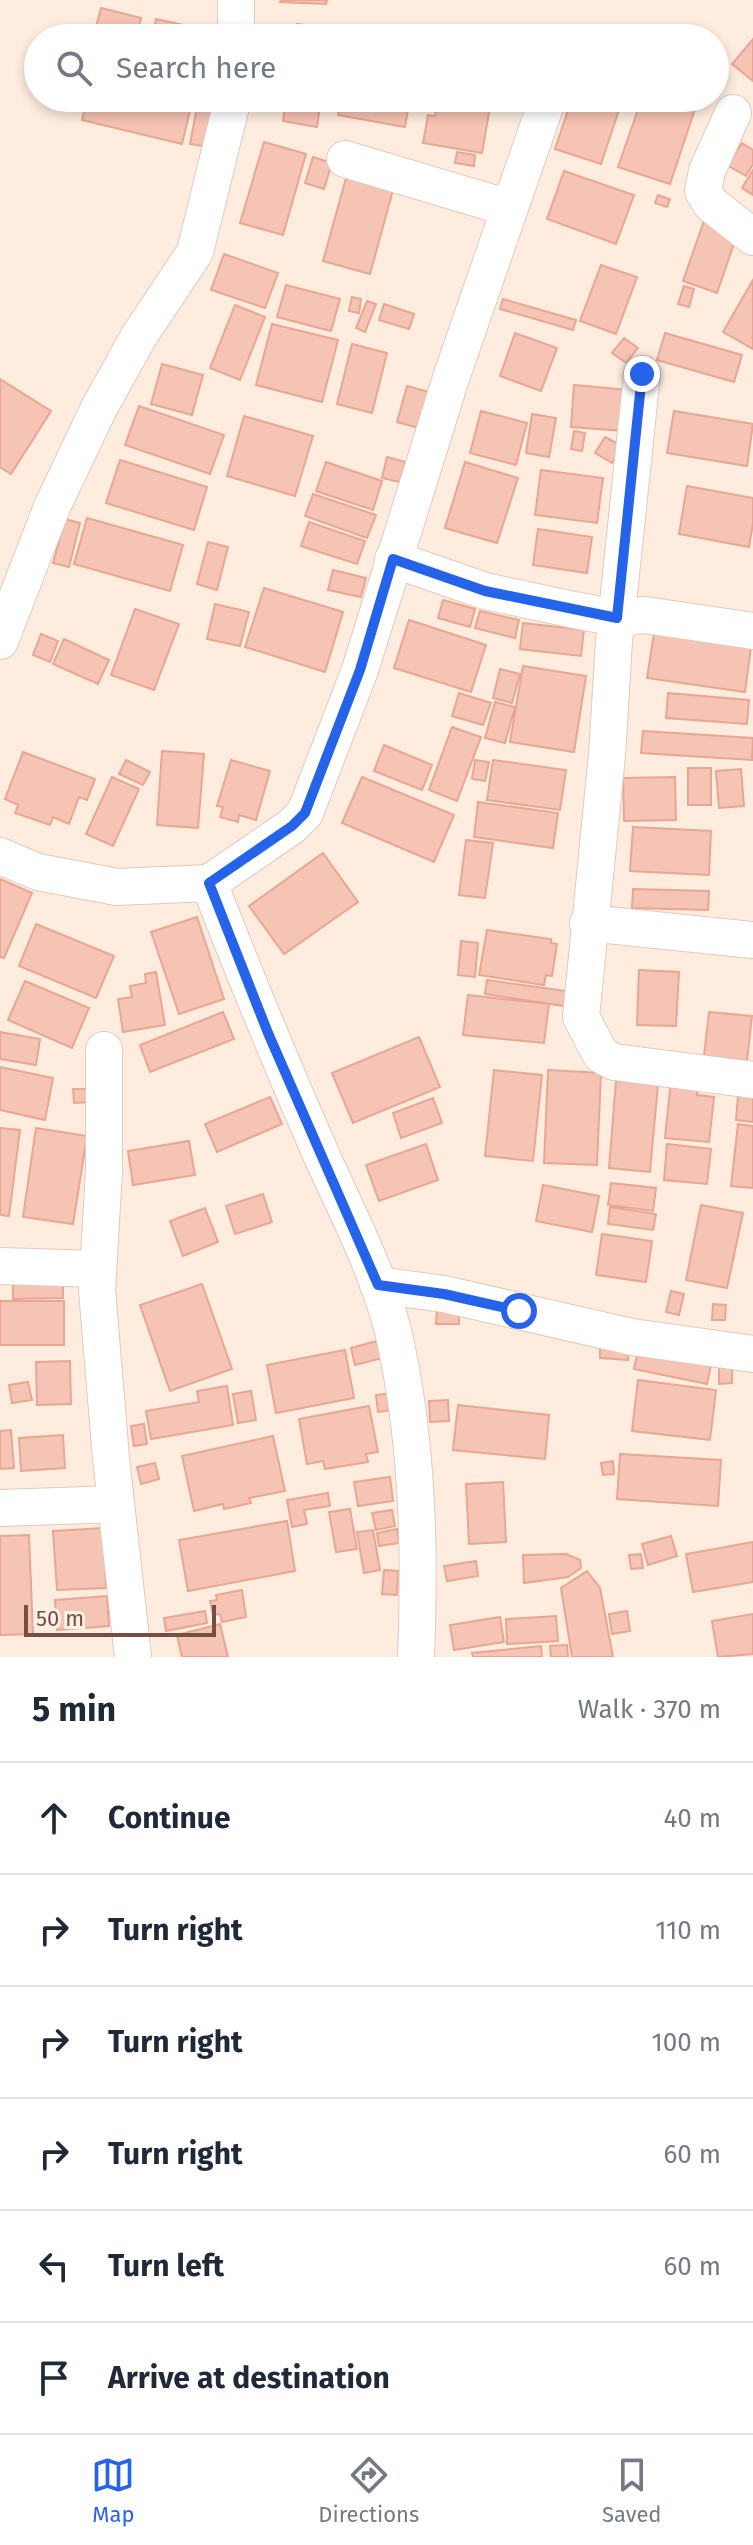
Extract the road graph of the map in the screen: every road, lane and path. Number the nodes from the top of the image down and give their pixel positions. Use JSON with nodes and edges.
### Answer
{"nodes":[{"id":1,"x":236,"y":0,"type":"edge"},
{"id":2,"x":236,"y":24,"type":"edge"},
{"id":3,"x":730,"y":111,"type":"edge"},
{"id":4,"x":230,"y":112,"type":"edge"},
{"id":5,"x":543,"y":112,"type":"edge"},
{"id":6,"x":345,"y":159,"type":"dead end"},
{"id":7,"x":509,"y":208,"type":"junction"},
{"id":8,"x":753,"y":237,"type":"edge"},
{"id":9,"x":642,"y":374,"type":"dead end"},
{"id":10,"x":393,"y":559,"type":"junction"},
{"id":11,"x":617,"y":618,"type":"junction"},
{"id":12,"x":753,"y":631,"type":"edge"},
{"id":13,"x":0,"y":641,"type":"edge"},
{"id":14,"x":0,"y":856,"type":"edge"},
{"id":15,"x":209,"y":883,"type":"junction"},
{"id":16,"x":588,"y":923,"type":"junction"},
{"id":17,"x":753,"y":940,"type":"edge"},
{"id":18,"x":104,"y":1050,"type":"dead end"},
{"id":19,"x":753,"y":1080,"type":"edge"},
{"id":20,"x":0,"y":1266,"type":"edge"},
{"id":21,"x":98,"y":1269,"type":"junction"},
{"id":22,"x":378,"y":1285,"type":"junction"},
{"id":23,"x":753,"y":1354,"type":"edge"},
{"id":24,"x":116,"y":1504,"type":"junction"},
{"id":25,"x":0,"y":1508,"type":"edge"},
{"id":26,"x":133,"y":1657,"type":"edge"},
{"id":27,"x":416,"y":1657,"type":"edge"}],
"edges":[{"from":1,"to":2,"type":"street"},
{"from":3,"to":8,"type":"street"},
{"from":4,"to":13,"type":"street"},
{"from":5,"to":7,"type":"street"},
{"from":6,"to":7,"type":"street"},
{"from":7,"to":10,"type":"street"},
{"from":9,"to":11,"type":"street"},
{"from":10,"to":11,"type":"street"},
{"from":10,"to":15,"type":"street"},
{"from":11,"to":12,"type":"street"},
{"from":11,"to":16,"type":"street"},
{"from":14,"to":15,"type":"street"},
{"from":15,"to":22,"type":"street"},
{"from":16,"to":17,"type":"street"},
{"from":16,"to":19,"type":"street"},
{"from":18,"to":21,"type":"street"},
{"from":20,"to":21,"type":"street"},
{"from":21,"to":24,"type":"street"},
{"from":22,"to":23,"type":"street"},
{"from":22,"to":27,"type":"street"},
{"from":24,"to":25,"type":"street"},
{"from":24,"to":26,"type":"street"}]}
